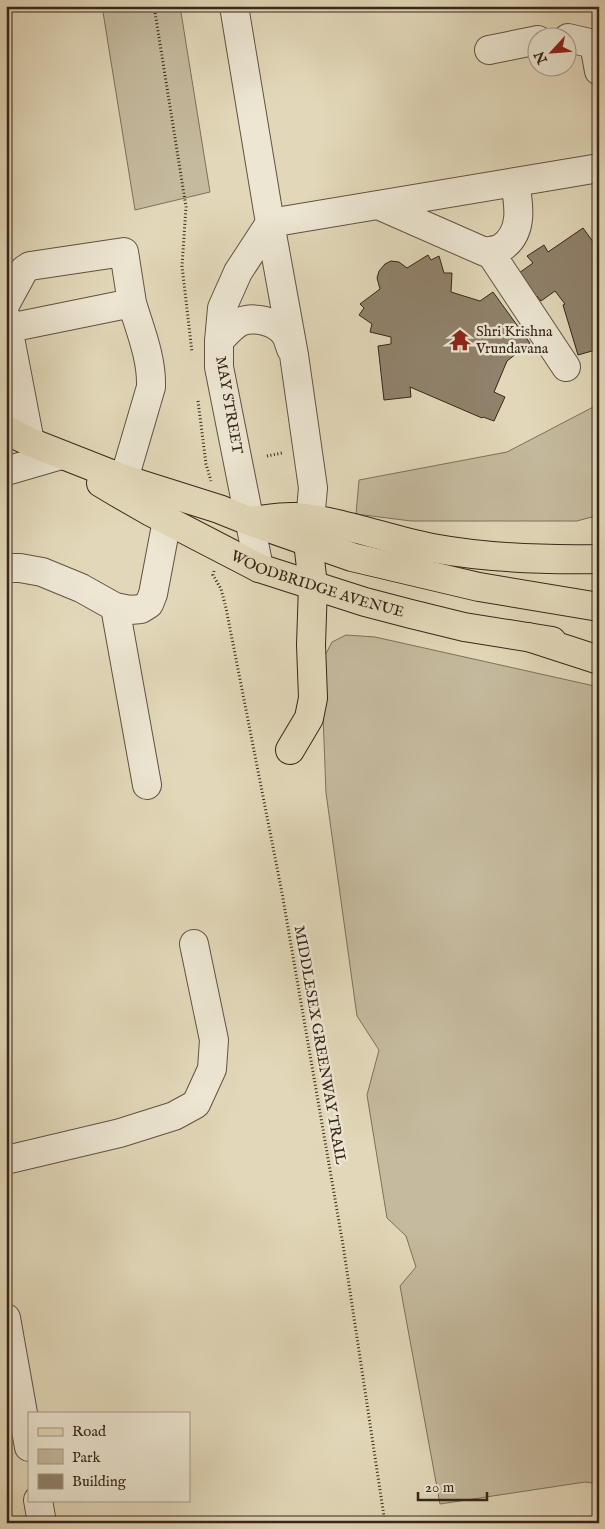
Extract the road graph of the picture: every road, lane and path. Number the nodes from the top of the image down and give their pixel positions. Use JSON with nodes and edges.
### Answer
{"nodes":[{"id":1,"x":154,"y":6,"type":"edge"},
{"id":2,"x":234,"y":6,"type":"edge"},
{"id":3,"x":578,"y":39,"type":"edge"},
{"id":4,"x":528,"y":42,"type":"edge"},
{"id":5,"x":596,"y":43,"type":"edge"},
{"id":6,"x":489,"y":50,"type":"dead end"},
{"id":7,"x":599,"y":71,"type":"edge"},
{"id":8,"x":599,"y":168,"type":"edge"},
{"id":9,"x":515,"y":182,"type":"junction"},
{"id":10,"x":378,"y":205,"type":"junction"},
{"id":11,"x":270,"y":223,"type":"junction"},
{"id":12,"x":489,"y":251,"type":"junction"},
{"id":13,"x":132,"y":304,"type":"junction"},
{"id":14,"x":7,"y":327,"type":"edge"},
{"id":15,"x":219,"y":341,"type":"junction"},
{"id":16,"x":294,"y":355,"type":"junction"},
{"id":17,"x":192,"y":356,"type":"dead end"},
{"id":18,"x":566,"y":367,"type":"dead end"},
{"id":19,"x":197,"y":392,"type":"dead end"},
{"id":20,"x":6,"y":430,"type":"edge"},
{"id":21,"x":30,"y":442,"type":"junction"},
{"id":22,"x":283,"y":452,"type":"dead end"},
{"id":23,"x":61,"y":455,"type":"junction"},
{"id":24,"x":266,"y":456,"type":"dead end"},
{"id":25,"x":206,"y":464,"type":"dead end"},
{"id":26,"x":6,"y":471,"type":"edge"},
{"id":27,"x":124,"y":479,"type":"junction"},
{"id":28,"x":167,"y":520,"type":"junction"},
{"id":29,"x":249,"y":521,"type":"junction"},
{"id":30,"x":309,"y":531,"type":"junction"},
{"id":31,"x":599,"y":544,"type":"edge"},
{"id":32,"x":514,"y":557,"type":"junction"},
{"id":33,"x":599,"y":559,"type":"edge"},
{"id":34,"x":6,"y":568,"type":"edge"},
{"id":35,"x":259,"y":568,"type":"junction"},
{"id":36,"x":213,"y":575,"type":"dead end"},
{"id":37,"x":313,"y":585,"type":"junction"},
{"id":38,"x":115,"y":607,"type":"junction"},
{"id":39,"x":599,"y":608,"type":"edge"},
{"id":40,"x":528,"y":637,"type":"junction"},
{"id":41,"x":599,"y":648,"type":"edge"},
{"id":42,"x":599,"y":660,"type":"edge"},
{"id":43,"x":290,"y":750,"type":"dead end"},
{"id":44,"x":147,"y":785,"type":"dead end"},
{"id":45,"x":194,"y":944,"type":"dead end"},
{"id":46,"x":6,"y":1160,"type":"edge"},
{"id":47,"x":6,"y":1318,"type":"edge"},
{"id":48,"x":28,"y":1440,"type":"edge"},
{"id":49,"x":38,"y":1502,"type":"edge"},
{"id":50,"x":42,"y":1523,"type":"edge"},
{"id":51,"x":385,"y":1523,"type":"edge"}],
"edges":[{"from":1,"to":17,"type":"path"},
{"from":2,"to":11,"type":"street"},
{"from":3,"to":5,"type":"street"},
{"from":4,"to":6,"type":"street"},
{"from":5,"to":7,"type":"street"},
{"from":8,"to":9,"type":"street"},
{"from":9,"to":10,"type":"street"},
{"from":9,"to":12,"type":"street"},
{"from":10,"to":11,"type":"street"},
{"from":10,"to":12,"type":"street"},
{"from":11,"to":15,"type":"street","name":"MAY STREET"},
{"from":11,"to":16,"type":"street"},
{"from":12,"to":18,"type":"street"},
{"from":13,"to":14,"type":"street"},
{"from":13,"to":14,"type":"street"},
{"from":13,"to":27,"type":"street"},
{"from":14,"to":21,"type":"street"},
{"from":15,"to":16,"type":"street"},
{"from":15,"to":29,"type":"street","name":"MAY STREET"},
{"from":16,"to":30,"type":"street"},
{"from":19,"to":25,"type":"path"},
{"from":20,"to":21,"type":"main road","name":"WOODBRIDGE AVENUE"},
{"from":21,"to":23,"type":"main road","name":"WOODBRIDGE AVENUE"},
{"from":22,"to":24,"type":"path"},
{"from":23,"to":26,"type":"street"},
{"from":23,"to":27,"type":"main road","name":"WOODBRIDGE AVENUE"},
{"from":23,"to":28,"type":"main road","name":"WOODBRIDGE AVENUE"},
{"from":27,"to":29,"type":"main road","name":"WOODBRIDGE AVENUE"},
{"from":28,"to":35,"type":"main road","name":"WOODBRIDGE AVENUE"},
{"from":28,"to":38,"type":"street"},
{"from":29,"to":30,"type":"main road"},
{"from":29,"to":35,"type":"street","name":"MAY STREET"},
{"from":30,"to":32,"type":"main road"},
{"from":30,"to":37,"type":"main road"},
{"from":30,"to":39,"type":"main road"},
{"from":31,"to":32,"type":"main road"},
{"from":32,"to":33,"type":"main road"},
{"from":34,"to":38,"type":"street"},
{"from":35,"to":37,"type":"main road","name":"WOODBRIDGE AVENUE"},
{"from":36,"to":51,"type":"path","name":"MIDDLESEX GREENWAY TRAIL"},
{"from":37,"to":40,"type":"main road","name":"WOODBRIDGE AVENUE"},
{"from":37,"to":43,"type":"main road"},
{"from":38,"to":44,"type":"street"},
{"from":40,"to":41,"type":"main road","name":"WOODBRIDGE AVENUE"},
{"from":40,"to":42,"type":"main road"},
{"from":45,"to":46,"type":"street"},
{"from":47,"to":48,"type":"street"},
{"from":49,"to":50,"type":"street"}]}
